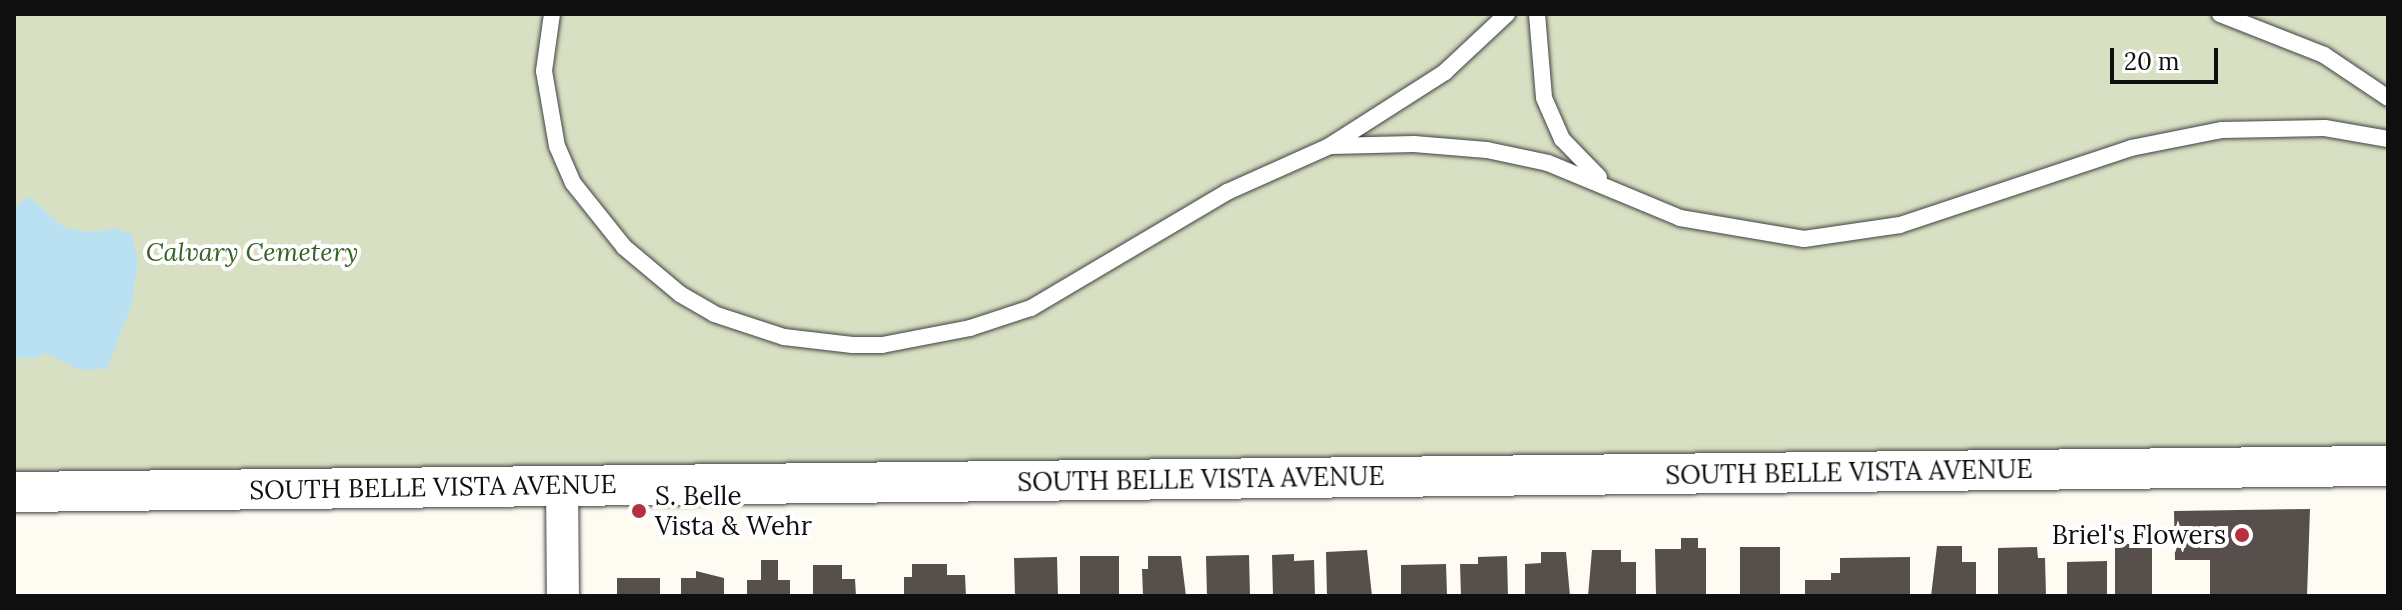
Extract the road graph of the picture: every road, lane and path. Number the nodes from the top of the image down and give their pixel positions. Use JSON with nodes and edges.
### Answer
{"nodes":[{"id":1,"x":552,"y":14,"type":"edge"},
{"id":2,"x":1507,"y":14,"type":"edge"},
{"id":3,"x":1537,"y":14,"type":"edge"},
{"id":4,"x":2220,"y":14,"type":"edge"},
{"id":5,"x":2388,"y":98,"type":"edge"},
{"id":6,"x":2388,"y":139,"type":"edge"},
{"id":7,"x":1330,"y":146,"type":"junction"},
{"id":8,"x":1608,"y":186,"type":"junction"},
{"id":9,"x":2388,"y":466,"type":"edge"},
{"id":10,"x":562,"y":486,"type":"junction"},
{"id":11,"x":14,"y":492,"type":"edge"},
{"id":12,"x":563,"y":596,"type":"edge"}],
"edges":[{"from":1,"to":7,"type":"lane"},
{"from":2,"to":7,"type":"lane"},
{"from":3,"to":8,"type":"lane"},
{"from":4,"to":5,"type":"lane"},
{"from":6,"to":8,"type":"lane"},
{"from":7,"to":8,"type":"lane"},
{"from":9,"to":10,"type":"street","name":"SOUTH BELLE VISTA AVENUE"},
{"from":10,"to":11,"type":"street","name":"SOUTH BELLE VISTA AVENUE"},
{"from":10,"to":12,"type":"street"}]}
